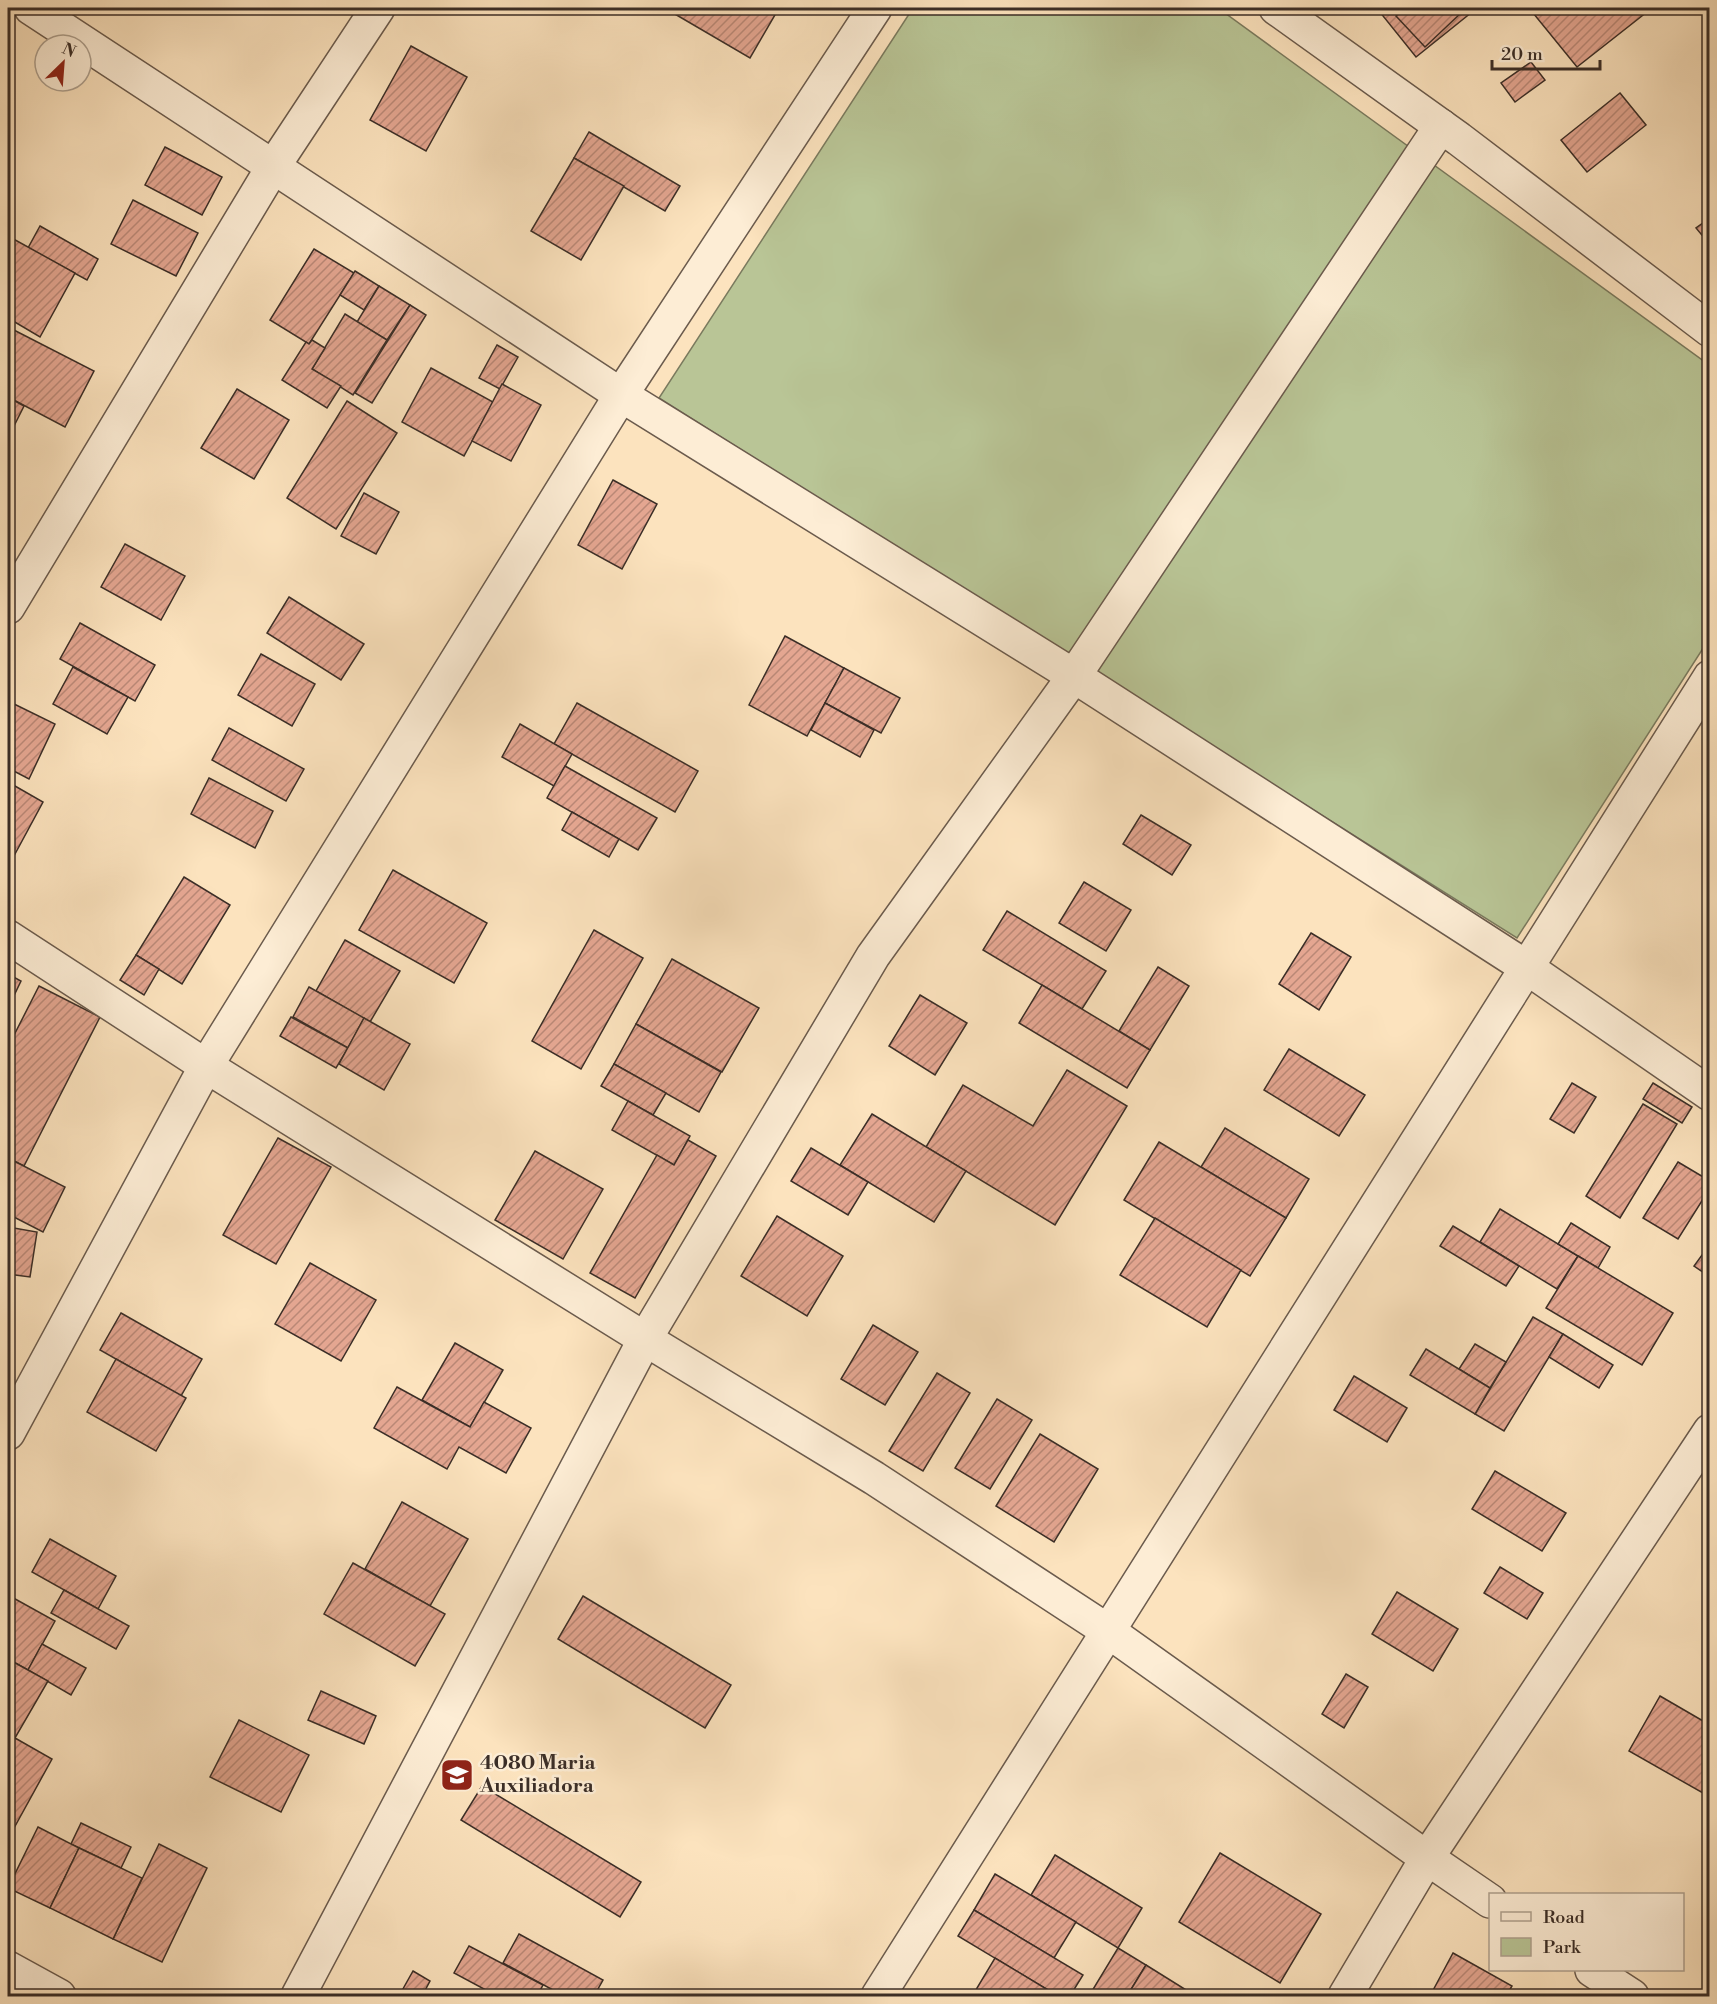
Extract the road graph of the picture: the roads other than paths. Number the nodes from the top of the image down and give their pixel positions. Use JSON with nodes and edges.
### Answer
{"nodes":[{"id":1,"x":31,"y":8,"type":"edge"},
{"id":2,"x":378,"y":8,"type":"edge"},
{"id":3,"x":875,"y":8,"type":"edge"},
{"id":4,"x":1276,"y":8,"type":"edge"},
{"id":5,"x":1441,"y":126,"type":"junction"},
{"id":6,"x":273,"y":167,"type":"junction"},
{"id":7,"x":1710,"y":330,"type":"edge"},
{"id":8,"x":621,"y":395,"type":"junction"},
{"id":9,"x":8,"y":608,"type":"edge"},
{"id":10,"x":1074,"y":676,"type":"junction"},
{"id":11,"x":1710,"y":677,"type":"edge"},
{"id":12,"x":8,"y":937,"type":"edge"},
{"id":13,"x":1526,"y":967,"type":"junction"},
{"id":14,"x":206,"y":1066,"type":"junction"},
{"id":15,"x":1710,"y":1094,"type":"edge"},
{"id":16,"x":645,"y":1339,"type":"junction"},
{"id":17,"x":1710,"y":1431,"type":"edge"},
{"id":18,"x":8,"y":1433,"type":"edge"},
{"id":19,"x":1108,"y":1631,"type":"junction"},
{"id":20,"x":1427,"y":1858,"type":"junction"},
{"id":21,"x":1489,"y":1900,"type":"edge"},
{"id":22,"x":8,"y":1968,"type":"edge"},
{"id":23,"x":1594,"y":1971,"type":"edge"},
{"id":24,"x":59,"y":1996,"type":"edge"},
{"id":25,"x":298,"y":1996,"type":"edge"},
{"id":26,"x":878,"y":1996,"type":"edge"},
{"id":27,"x":1345,"y":1996,"type":"edge"},
{"id":28,"x":1632,"y":1996,"type":"edge"}],
"edges":[{"from":1,"to":6,"type":"street"},
{"from":2,"to":6,"type":"street"},
{"from":3,"to":8,"type":"street"},
{"from":4,"to":5,"type":"street"},
{"from":5,"to":7,"type":"street"},
{"from":5,"to":10,"type":"street"},
{"from":6,"to":8,"type":"street"},
{"from":6,"to":9,"type":"street"},
{"from":8,"to":10,"type":"street"},
{"from":8,"to":14,"type":"street"},
{"from":10,"to":13,"type":"street"},
{"from":10,"to":16,"type":"street"},
{"from":11,"to":13,"type":"street"},
{"from":12,"to":14,"type":"street"},
{"from":13,"to":15,"type":"street"},
{"from":13,"to":19,"type":"street"},
{"from":14,"to":16,"type":"street"},
{"from":14,"to":18,"type":"street"},
{"from":16,"to":19,"type":"street"},
{"from":16,"to":25,"type":"street"},
{"from":17,"to":20,"type":"street"},
{"from":19,"to":20,"type":"street"},
{"from":19,"to":26,"type":"street"},
{"from":20,"to":21,"type":"street"},
{"from":20,"to":27,"type":"street"},
{"from":22,"to":24,"type":"street"},
{"from":23,"to":28,"type":"street"}]}
